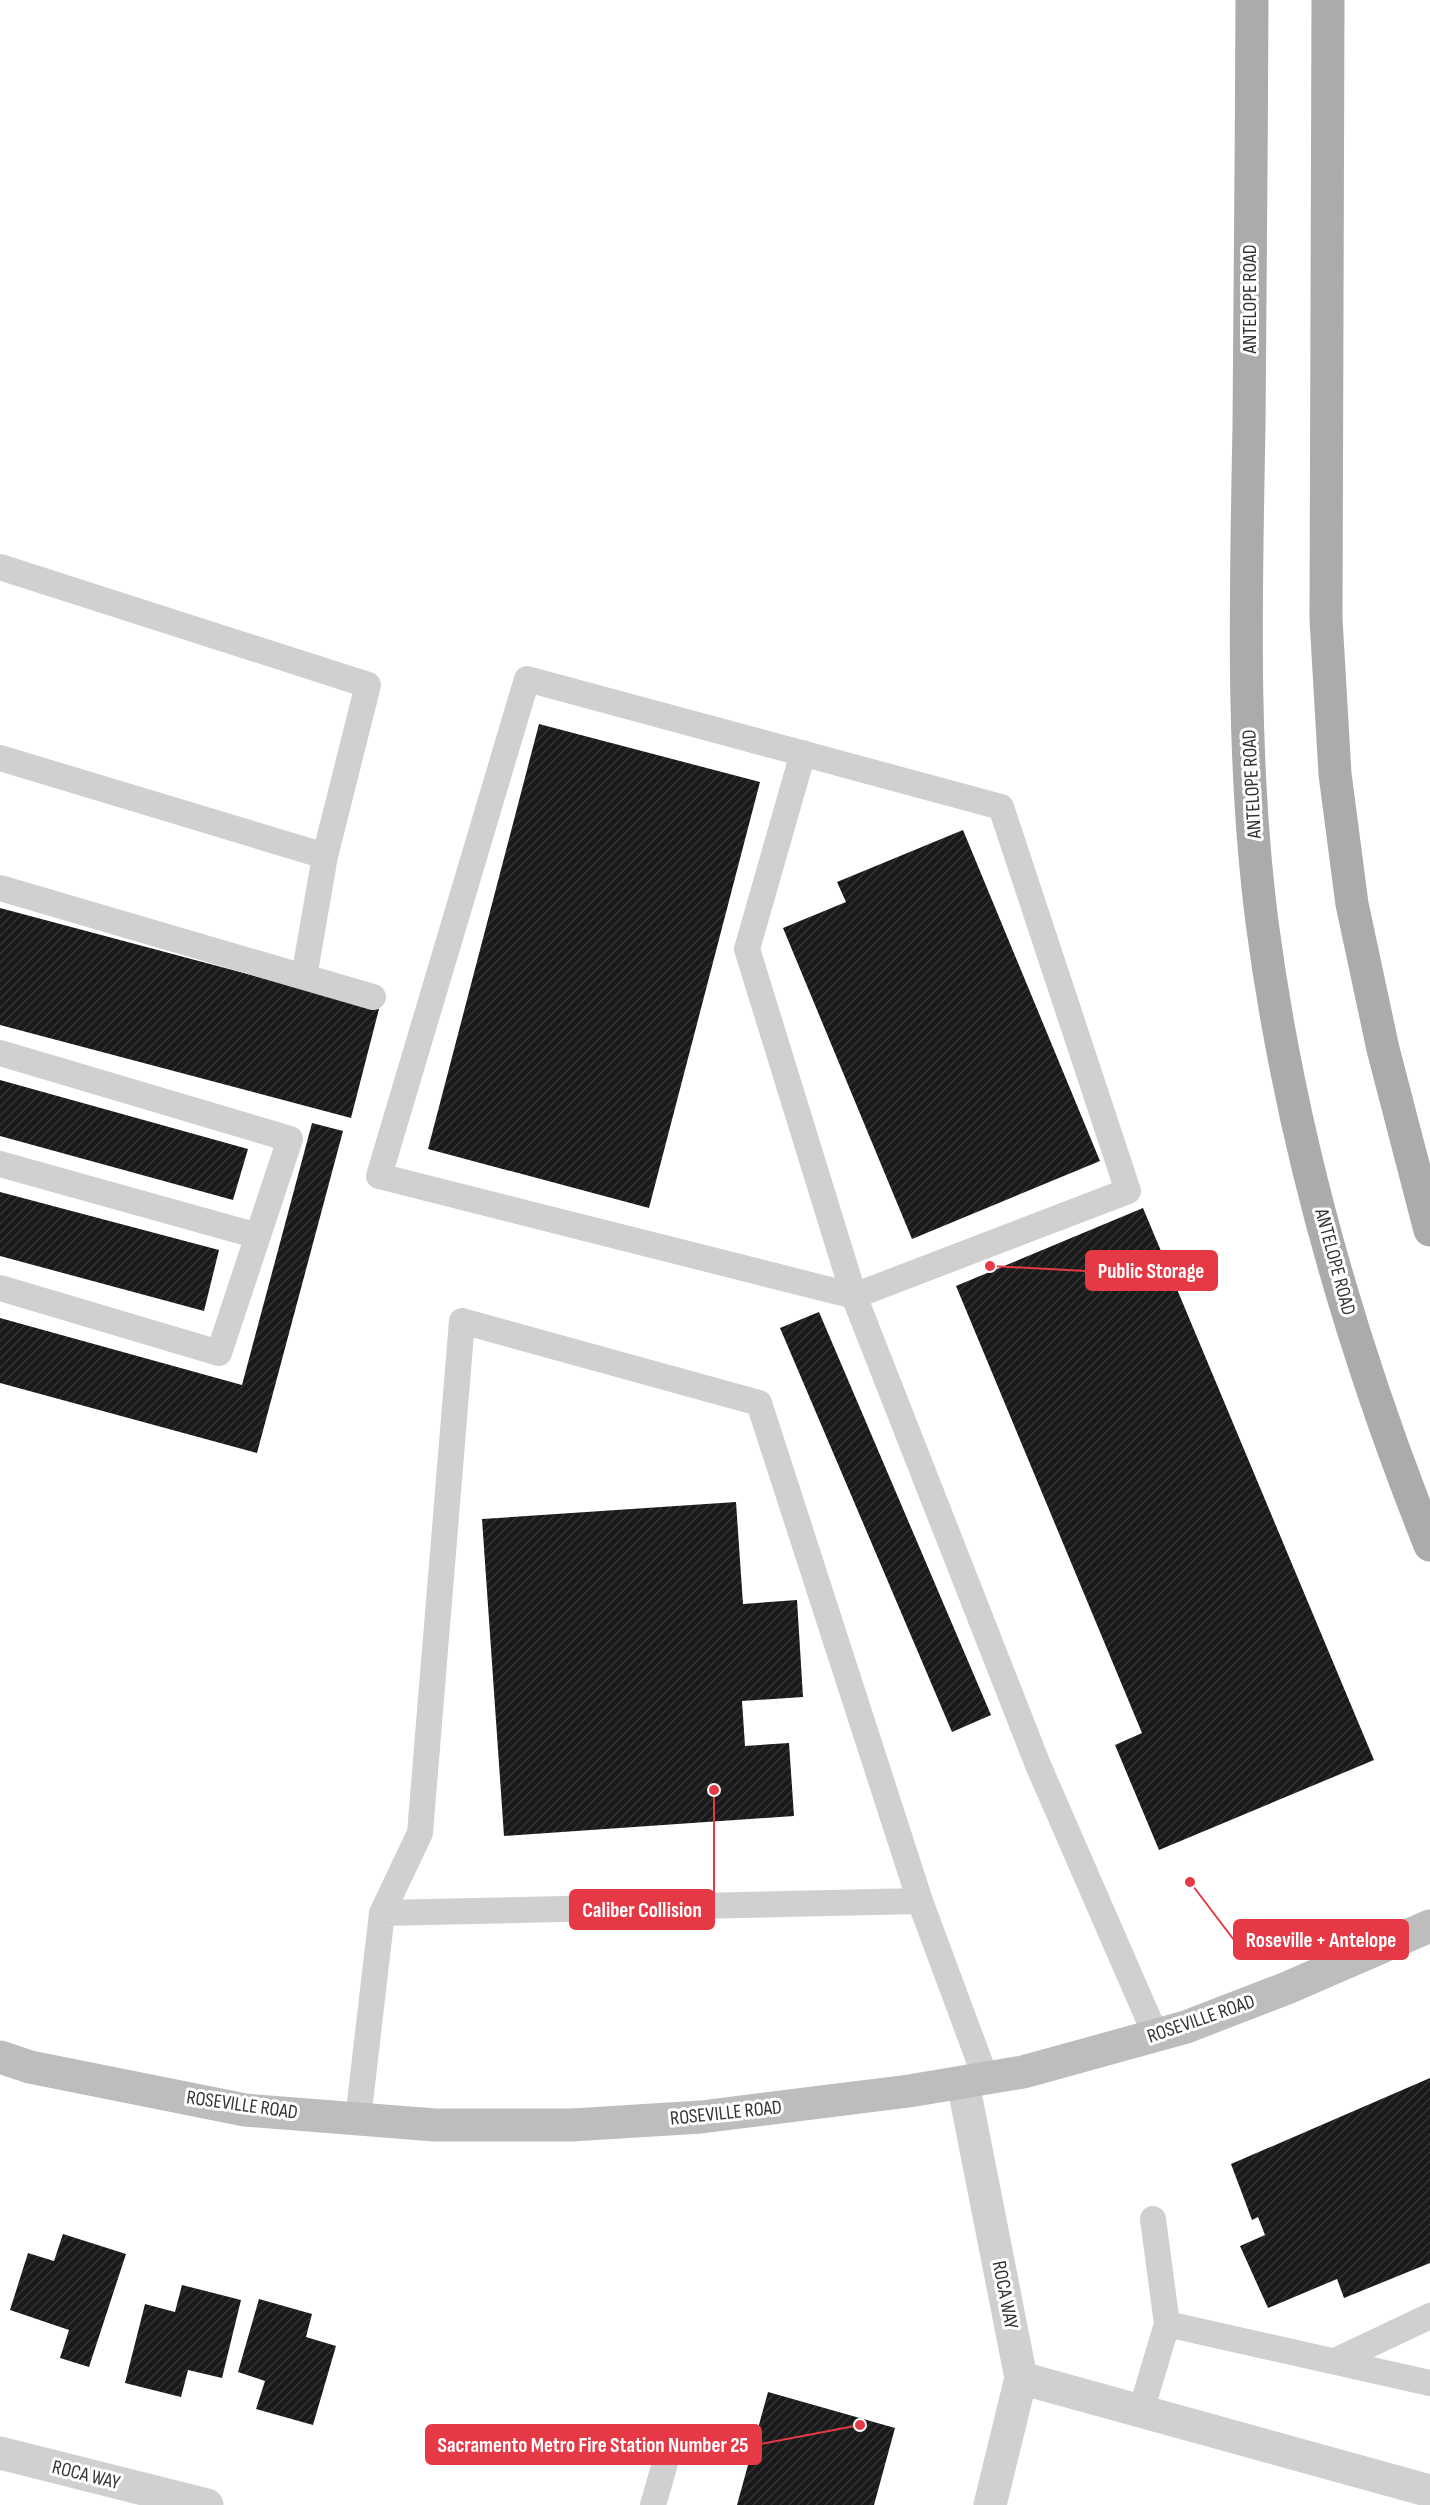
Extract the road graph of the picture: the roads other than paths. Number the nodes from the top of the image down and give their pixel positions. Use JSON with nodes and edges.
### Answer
{"nodes":[{"id":1,"x":1252,"y":0,"type":"edge"},
{"id":2,"x":1328,"y":0,"type":"edge"},
{"id":3,"x":0,"y":567,"type":"edge"},
{"id":4,"x":802,"y":753,"type":"junction"},
{"id":5,"x":0,"y":758,"type":"edge"},
{"id":6,"x":325,"y":856,"type":"junction"},
{"id":7,"x":0,"y":888,"type":"edge"},
{"id":8,"x":304,"y":977,"type":"junction"},
{"id":9,"x":373,"y":997,"type":"dead end"},
{"id":10,"x":0,"y":1053,"type":"edge"},
{"id":11,"x":0,"y":1164,"type":"edge"},
{"id":12,"x":1430,"y":1230,"type":"edge"},
{"id":13,"x":258,"y":1236,"type":"junction"},
{"id":14,"x":0,"y":1288,"type":"edge"},
{"id":15,"x":854,"y":1296,"type":"junction"},
{"id":16,"x":1430,"y":1545,"type":"edge"},
{"id":17,"x":920,"y":1900,"type":"junction"},
{"id":18,"x":382,"y":1913,"type":"junction"},
{"id":19,"x":1430,"y":1926,"type":"edge"},
{"id":20,"x":1156,"y":2036,"type":"junction"},
{"id":21,"x":0,"y":2057,"type":"edge"},
{"id":22,"x":975,"y":2081,"type":"junction"},
{"id":23,"x":358,"y":2119,"type":"junction"},
{"id":24,"x":1153,"y":2219,"type":"dead end"},
{"id":25,"x":1430,"y":2316,"type":"edge"},
{"id":26,"x":1167,"y":2324,"type":"junction"},
{"id":27,"x":1335,"y":2361,"type":"junction"},
{"id":28,"x":1021,"y":2378,"type":"junction"},
{"id":29,"x":1430,"y":2383,"type":"edge"},
{"id":30,"x":1141,"y":2411,"type":"junction"},
{"id":31,"x":672,"y":2439,"type":"dead end"},
{"id":32,"x":0,"y":2453,"type":"edge"},
{"id":33,"x":1430,"y":2491,"type":"edge"},
{"id":34,"x":207,"y":2505,"type":"edge"},
{"id":35,"x":653,"y":2505,"type":"edge"},
{"id":36,"x":990,"y":2505,"type":"edge"}],
"edges":[{"from":1,"to":16,"type":"main road","name":"ANTELOPE ROAD"},
{"from":2,"to":12,"type":"main road"},
{"from":3,"to":6,"type":"lane"},
{"from":4,"to":15,"type":"lane"},
{"from":4,"to":15,"type":"lane"},
{"from":4,"to":15,"type":"lane"},
{"from":5,"to":6,"type":"lane"},
{"from":6,"to":8,"type":"lane"},
{"from":7,"to":8,"type":"lane"},
{"from":8,"to":9,"type":"lane"},
{"from":10,"to":13,"type":"lane"},
{"from":11,"to":13,"type":"lane"},
{"from":13,"to":14,"type":"lane"},
{"from":15,"to":20,"type":"lane"},
{"from":17,"to":18,"type":"lane"},
{"from":17,"to":18,"type":"lane"},
{"from":17,"to":22,"type":"lane"},
{"from":18,"to":23,"type":"lane"},
{"from":19,"to":20,"type":"main road","name":"ROSEVILLE ROAD"},
{"from":20,"to":22,"type":"main road","name":"ROSEVILLE ROAD"},
{"from":21,"to":23,"type":"main road","name":"ROSEVILLE ROAD"},
{"from":22,"to":23,"type":"main road","name":"ROSEVILLE ROAD"},
{"from":22,"to":28,"type":"street","name":"ROCA WAY"},
{"from":24,"to":26,"type":"lane"},
{"from":25,"to":27,"type":"lane"},
{"from":26,"to":27,"type":"lane"},
{"from":26,"to":30,"type":"lane"},
{"from":27,"to":29,"type":"lane"},
{"from":28,"to":30,"type":"street"},
{"from":28,"to":36,"type":"street","name":"ROCA WAY"},
{"from":30,"to":33,"type":"street"},
{"from":31,"to":35,"type":"lane"},
{"from":32,"to":34,"type":"street","name":"ROCA WAY"}]}
